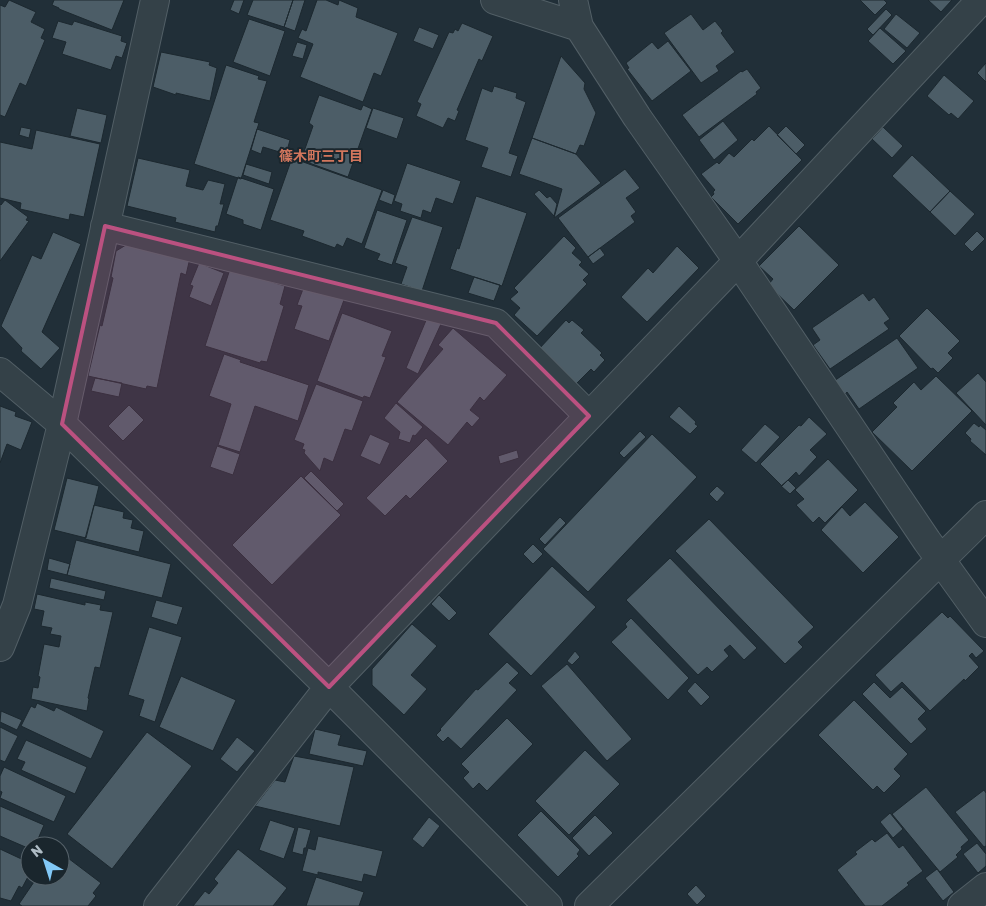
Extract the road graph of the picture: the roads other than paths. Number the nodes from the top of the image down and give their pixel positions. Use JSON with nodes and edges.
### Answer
{"nodes":[{"id":1,"x":155,"y":0,"type":"edge"},
{"id":2,"x":495,"y":0,"type":"edge"},
{"id":3,"x":573,"y":0,"type":"edge"},
{"id":4,"x":982,"y":0,"type":"edge"},
{"id":5,"x":579,"y":27,"type":"junction"},
{"id":6,"x":105,"y":226,"type":"junction"},
{"id":7,"x":738,"y":261,"type":"junction"},
{"id":8,"x":0,"y":372,"type":"edge"},
{"id":9,"x":589,"y":416,"type":"junction"},
{"id":10,"x":62,"y":424,"type":"junction"},
{"id":11,"x":986,"y":515,"type":"edge"},
{"id":12,"x":940,"y":559,"type":"junction"},
{"id":13,"x":986,"y":623,"type":"edge"},
{"id":14,"x":0,"y":647,"type":"edge"},
{"id":15,"x":329,"y":687,"type":"junction"},
{"id":16,"x":986,"y":888,"type":"edge"},
{"id":17,"x":158,"y":906,"type":"edge"},
{"id":18,"x":548,"y":906,"type":"edge"},
{"id":19,"x":589,"y":906,"type":"edge"},
{"id":20,"x":962,"y":906,"type":"edge"}],
"edges":[{"from":1,"to":6,"type":"street"},
{"from":2,"to":5,"type":"street"},
{"from":3,"to":5,"type":"street"},
{"from":4,"to":7,"type":"street"},
{"from":5,"to":7,"type":"street"},
{"from":6,"to":9,"type":"street"},
{"from":6,"to":10,"type":"street"},
{"from":7,"to":9,"type":"street"},
{"from":7,"to":12,"type":"street"},
{"from":8,"to":10,"type":"street"},
{"from":9,"to":15,"type":"street"},
{"from":10,"to":14,"type":"street"},
{"from":10,"to":15,"type":"street"},
{"from":11,"to":12,"type":"street"},
{"from":12,"to":13,"type":"street"},
{"from":12,"to":19,"type":"street"},
{"from":15,"to":17,"type":"street"},
{"from":15,"to":18,"type":"street"},
{"from":16,"to":20,"type":"street"}]}
